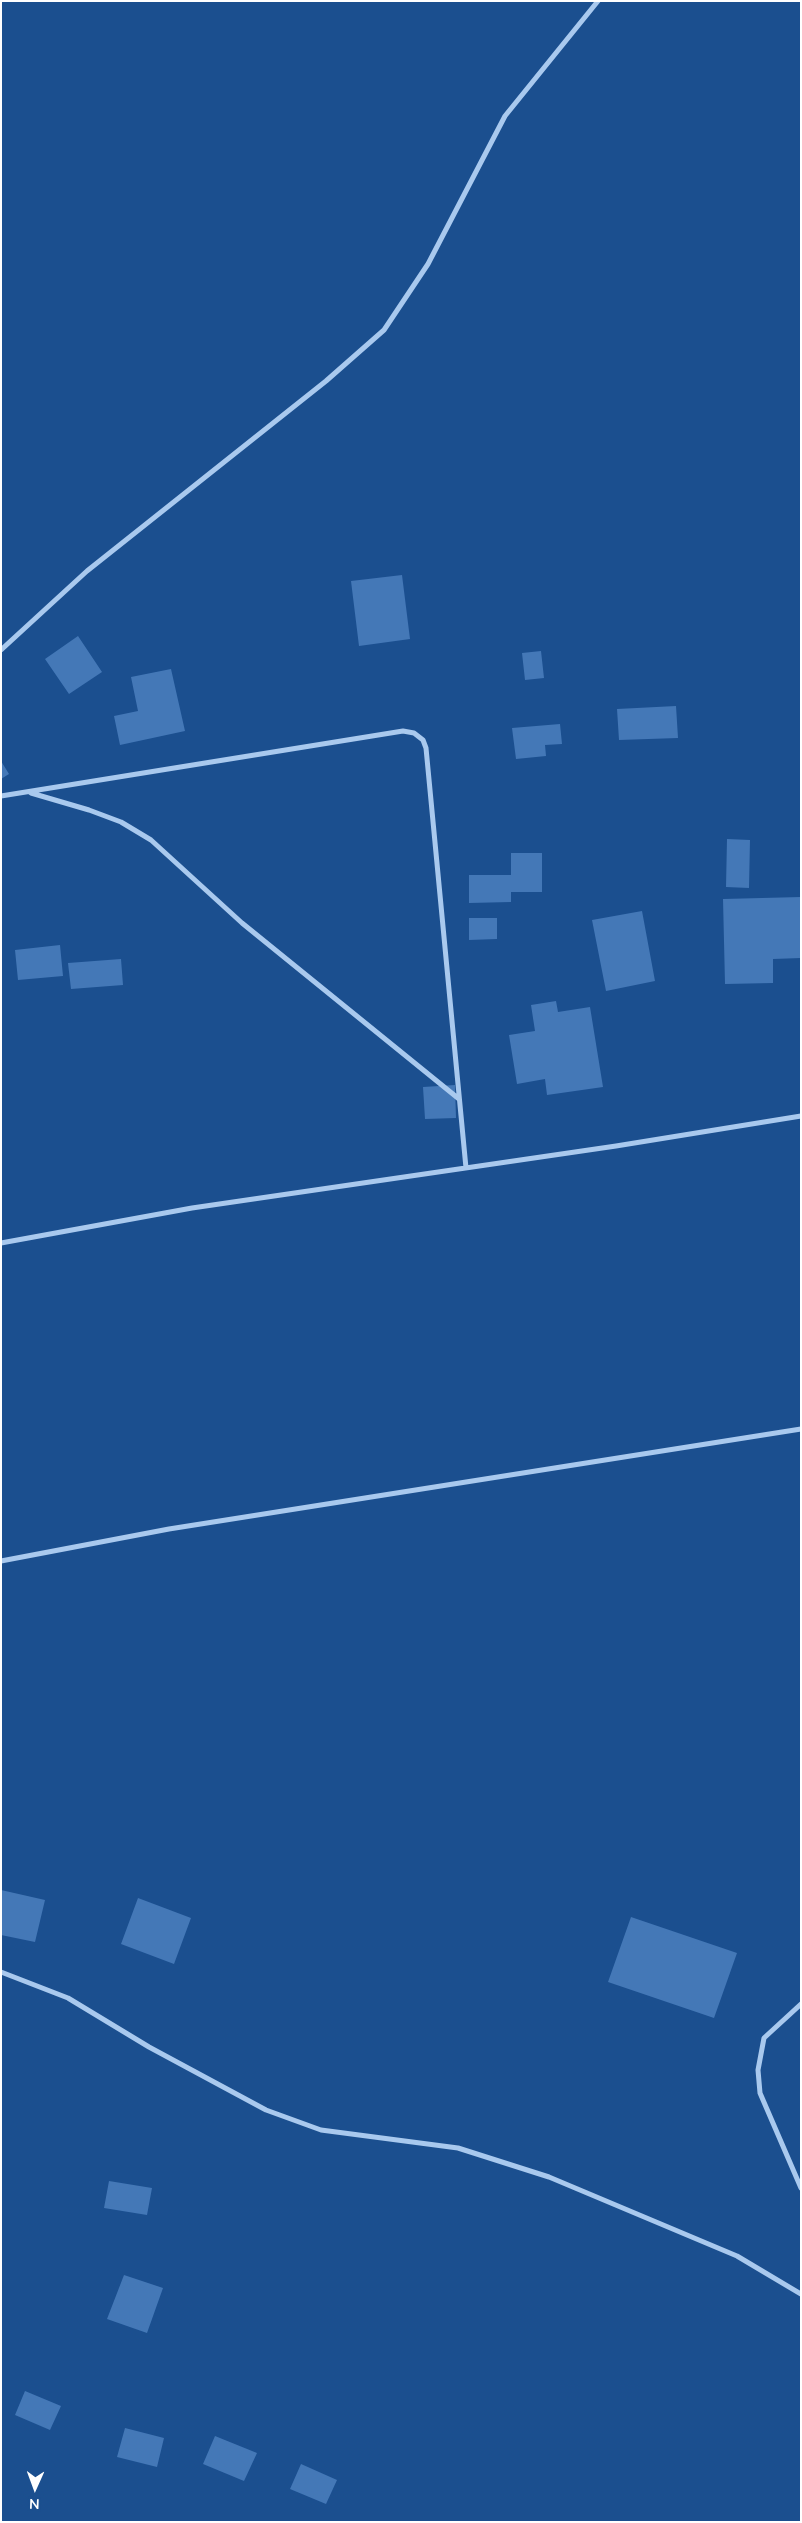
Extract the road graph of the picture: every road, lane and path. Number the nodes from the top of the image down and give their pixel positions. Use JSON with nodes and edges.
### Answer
{"nodes":[{"id":1,"x":598,"y":1,"type":"edge"},
{"id":2,"x":1,"y":650,"type":"edge"},
{"id":3,"x":29,"y":792,"type":"junction"},
{"id":4,"x":1,"y":796,"type":"edge"},
{"id":5,"x":459,"y":1099,"type":"junction"},
{"id":6,"x":801,"y":1116,"type":"edge"},
{"id":7,"x":466,"y":1168,"type":"junction"},
{"id":8,"x":1,"y":1243,"type":"edge"},
{"id":9,"x":801,"y":1429,"type":"edge"},
{"id":10,"x":1,"y":1561,"type":"edge"},
{"id":11,"x":1,"y":1972,"type":"edge"},
{"id":12,"x":801,"y":2004,"type":"edge"},
{"id":13,"x":801,"y":2188,"type":"edge"},
{"id":14,"x":801,"y":2294,"type":"edge"}],
"edges":[{"from":1,"to":2,"type":"street"},
{"from":3,"to":4,"type":"street"},
{"from":3,"to":5,"type":"street"},
{"from":3,"to":5,"type":"street"},
{"from":5,"to":7,"type":"street"},
{"from":6,"to":7,"type":"street"},
{"from":7,"to":8,"type":"street"},
{"from":9,"to":10,"type":"street"},
{"from":11,"to":14,"type":"street"},
{"from":12,"to":13,"type":"street"}]}
